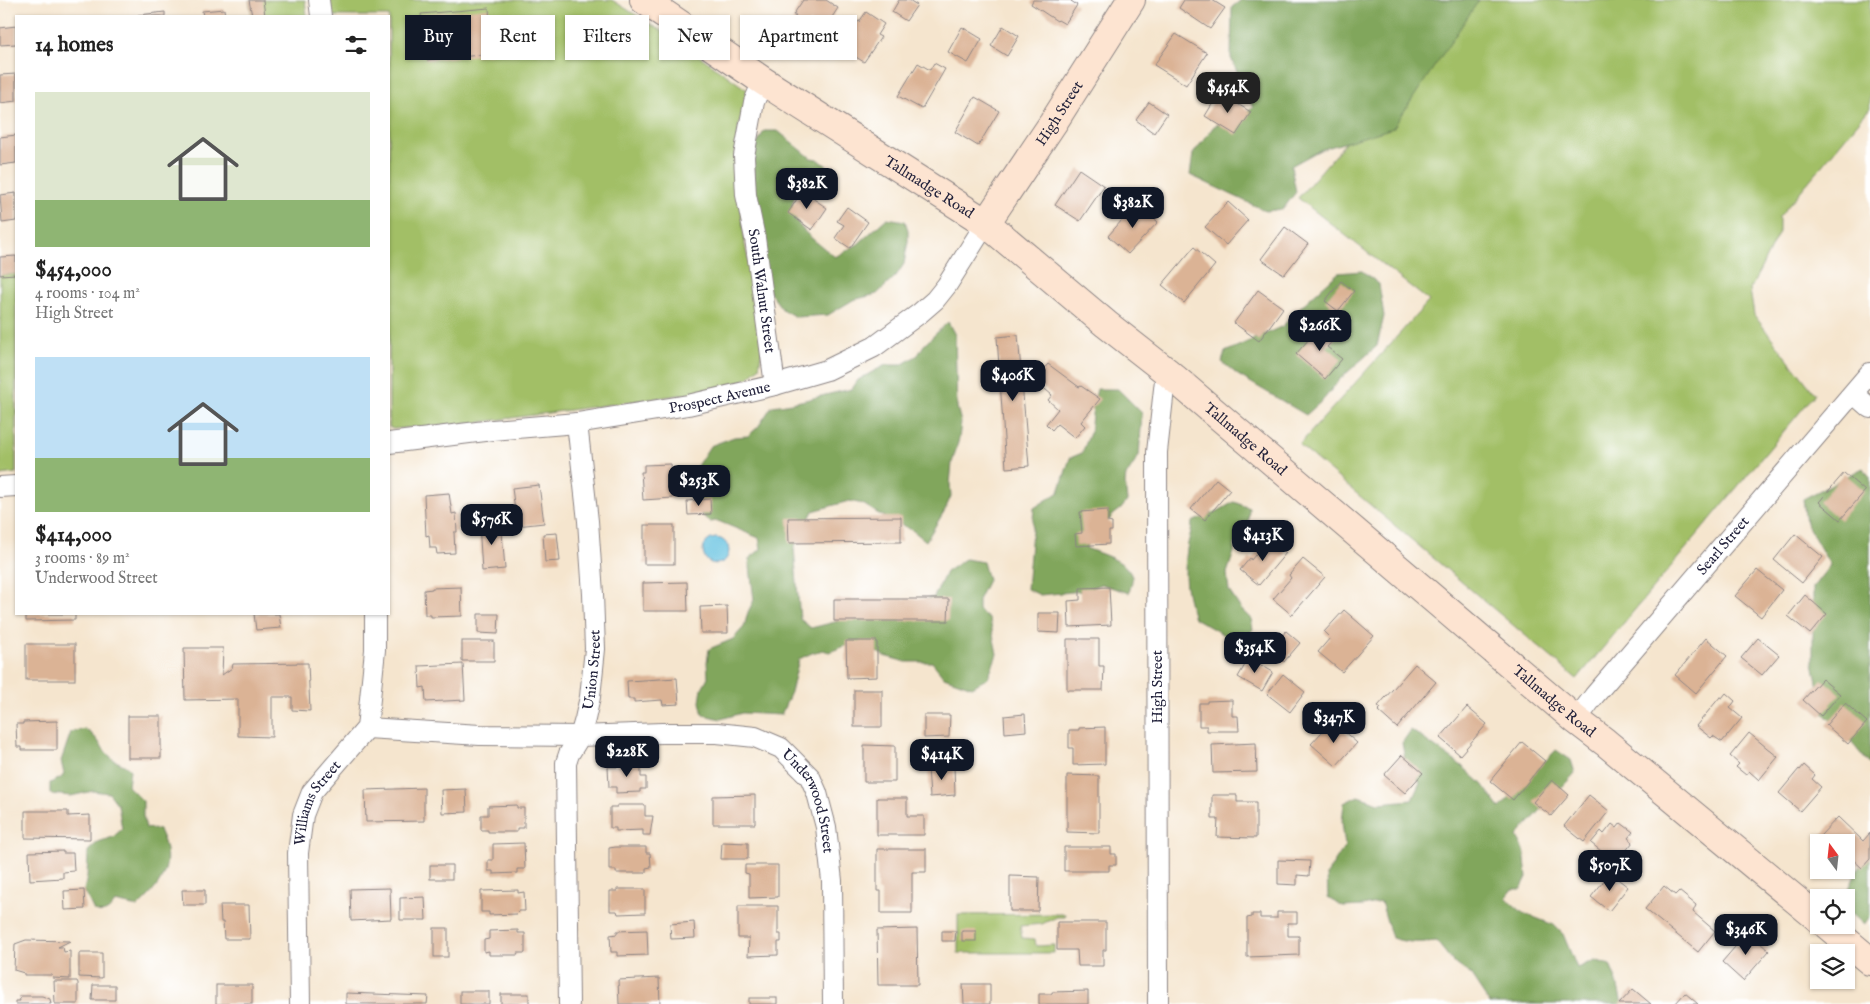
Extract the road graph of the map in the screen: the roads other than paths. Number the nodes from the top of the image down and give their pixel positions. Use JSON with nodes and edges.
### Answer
{"nodes":[{"id":1,"x":319,"y":0,"type":"edge"},
{"id":2,"x":1130,"y":0,"type":"edge"},
{"id":3,"x":657,"y":3,"type":"edge"},
{"id":4,"x":321,"y":15,"type":"edge"},
{"id":5,"x":763,"y":81,"type":"junction"},
{"id":6,"x":986,"y":223,"type":"junction"},
{"id":7,"x":1166,"y":371,"type":"junction"},
{"id":8,"x":1870,"y":373,"type":"edge"},
{"id":9,"x":775,"y":385,"type":"junction"},
{"id":10,"x":1854,"y":394,"type":"junction"},
{"id":11,"x":1870,"y":408,"type":"edge"},
{"id":12,"x":577,"y":423,"type":"junction"},
{"id":13,"x":390,"y":443,"type":"edge"},
{"id":14,"x":15,"y":486,"type":"edge"},
{"id":15,"x":0,"y":487,"type":"edge"},
{"id":16,"x":375,"y":615,"type":"edge"},
{"id":17,"x":1576,"y":720,"type":"junction"},
{"id":18,"x":366,"y":728,"type":"junction"},
{"id":19,"x":580,"y":736,"type":"junction"},
{"id":20,"x":1810,"y":911,"type":"edge"},
{"id":21,"x":1838,"y":934,"type":"edge"},
{"id":22,"x":1870,"y":961,"type":"edge"},
{"id":23,"x":300,"y":1004,"type":"edge"},
{"id":24,"x":570,"y":1004,"type":"edge"},
{"id":25,"x":833,"y":1004,"type":"edge"},
{"id":26,"x":1158,"y":1004,"type":"edge"}],
"edges":[{"from":1,"to":4,"type":"street"},
{"from":2,"to":6,"type":"street","name":"High Street"},
{"from":3,"to":5,"type":"street","name":"Tallmadge Road"},
{"from":5,"to":6,"type":"street","name":"Tallmadge Road"},
{"from":5,"to":9,"type":"street","name":"South Walnut Street"},
{"from":6,"to":7,"type":"street","name":"Tallmadge Road"},
{"from":6,"to":9,"type":"street","name":"Prospect Avenue"},
{"from":7,"to":17,"type":"street","name":"Tallmadge Road"},
{"from":7,"to":26,"type":"street","name":"High Street"},
{"from":8,"to":10,"type":"street","name":"Searl Street"},
{"from":9,"to":12,"type":"street","name":"Prospect Avenue"},
{"from":10,"to":11,"type":"street"},
{"from":10,"to":17,"type":"street","name":"Searl Street"},
{"from":12,"to":13,"type":"street","name":"Prospect Avenue"},
{"from":12,"to":19,"type":"street","name":"Union Street"},
{"from":14,"to":15,"type":"street"},
{"from":16,"to":18,"type":"street"},
{"from":17,"to":20,"type":"street","name":"Tallmadge Road"},
{"from":18,"to":19,"type":"street","name":"Underwood Street"},
{"from":18,"to":23,"type":"street","name":"Williams Street"},
{"from":19,"to":24,"type":"street","name":"Union Street"},
{"from":19,"to":25,"type":"street","name":"Underwood Street"},
{"from":21,"to":22,"type":"street"}]}
